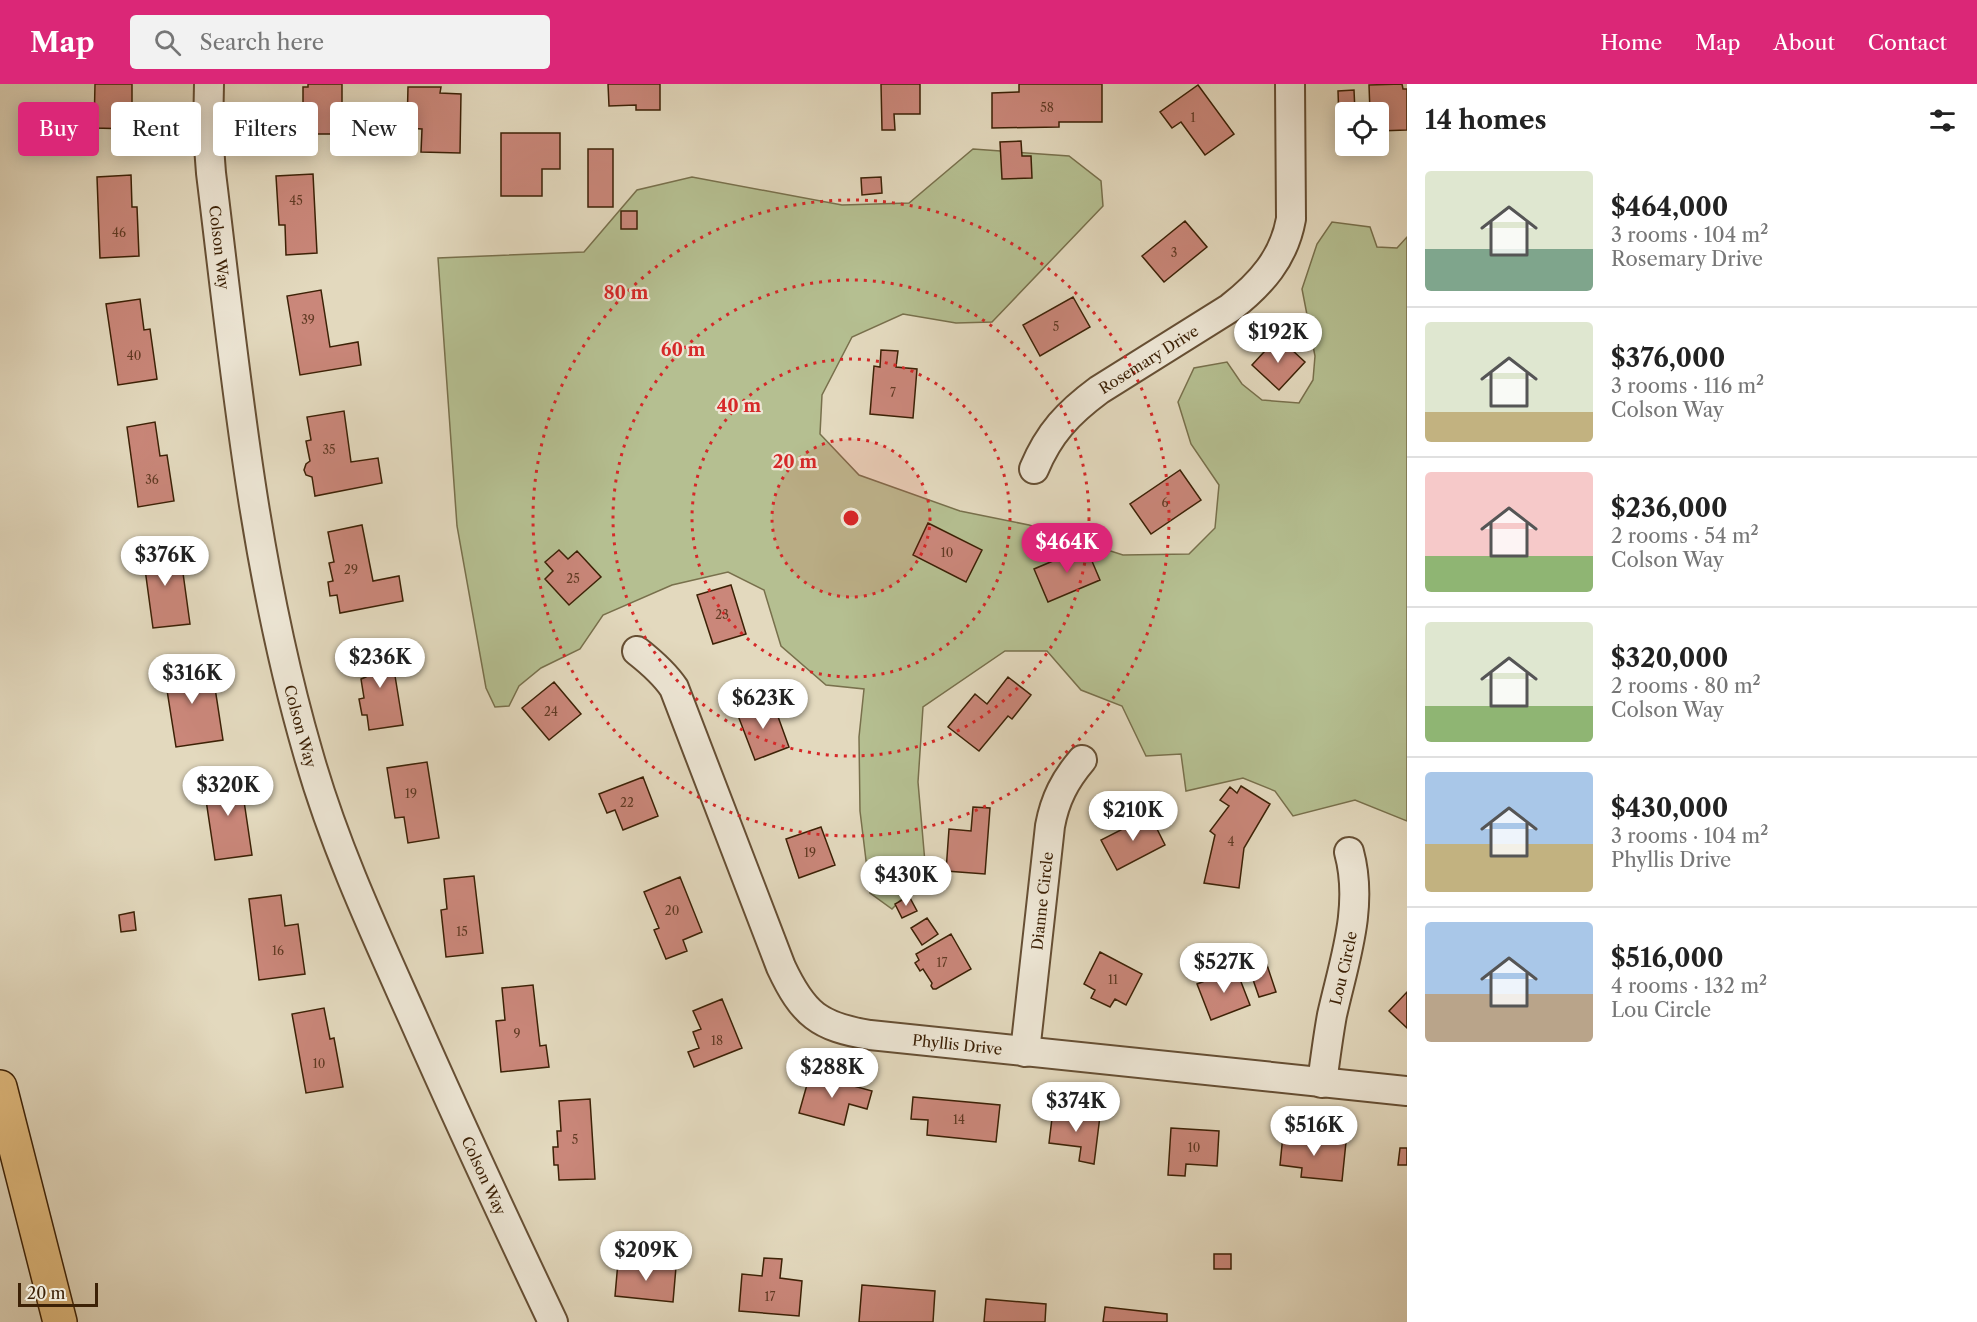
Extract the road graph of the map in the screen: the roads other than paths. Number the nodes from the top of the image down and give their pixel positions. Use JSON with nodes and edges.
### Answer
{"nodes":[{"id":1,"x":209,"y":84,"type":"edge"},
{"id":2,"x":1290,"y":84,"type":"edge"},
{"id":3,"x":1034,"y":469,"type":"dead end"},
{"id":4,"x":637,"y":651,"type":"dead end"},
{"id":5,"x":1082,"y":760,"type":"dead end"},
{"id":6,"x":1349,"y":852,"type":"dead end"},
{"id":7,"x":1025,"y":1052,"type":"junction"},
{"id":8,"x":1322,"y":1083,"type":"junction"},
{"id":9,"x":0,"y":1087,"type":"edge"},
{"id":10,"x":1407,"y":1092,"type":"edge"},
{"id":11,"x":60,"y":1322,"type":"edge"},
{"id":12,"x":553,"y":1322,"type":"edge"}],
"edges":[{"from":1,"to":12,"type":"street","name":"Colson Way"},
{"from":2,"to":3,"type":"street","name":"Rosemary Drive"},
{"from":4,"to":7,"type":"street","name":"Phyllis Drive"},
{"from":5,"to":7,"type":"street","name":"Dianne Circle"},
{"from":6,"to":8,"type":"street","name":"Lou Circle"},
{"from":7,"to":8,"type":"street","name":"Phyllis Drive"},
{"from":8,"to":10,"type":"street","name":"Phyllis Drive"},
{"from":9,"to":11,"type":"highway"}]}
